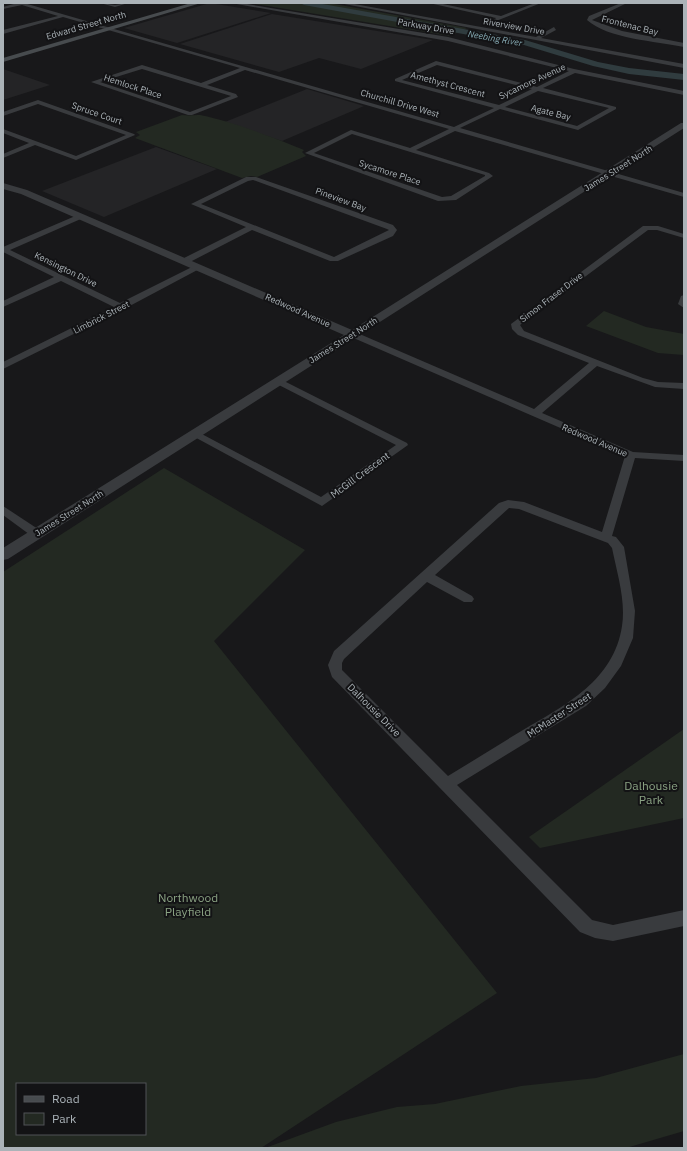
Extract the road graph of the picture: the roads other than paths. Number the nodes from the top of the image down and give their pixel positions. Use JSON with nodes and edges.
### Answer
{"nodes":[{"id":1,"x":21,"y":3,"type":"edge"},
{"id":2,"x":102,"y":3,"type":"edge"},
{"id":3,"x":126,"y":3,"type":"edge"},
{"id":4,"x":198,"y":3,"type":"edge"},
{"id":5,"x":233,"y":3,"type":"edge"},
{"id":6,"x":341,"y":3,"type":"edge"},
{"id":7,"x":431,"y":3,"type":"edge"},
{"id":8,"x":527,"y":3,"type":"edge"},
{"id":9,"x":625,"y":3,"type":"edge"},
{"id":10,"x":537,"y":4,"type":"edge"},
{"id":11,"x":3,"y":8,"type":"edge"},
{"id":12,"x":64,"y":16,"type":"junction"},
{"id":13,"x":502,"y":18,"type":"junction"},
{"id":14,"x":478,"y":28,"type":"junction"},
{"id":15,"x":111,"y":29,"type":"junction"},
{"id":16,"x":554,"y":29,"type":"dead end"},
{"id":17,"x":3,"y":32,"type":"edge"},
{"id":18,"x":538,"y":38,"type":"junction"},
{"id":19,"x":684,"y":45,"type":"edge"},
{"id":20,"x":3,"y":60,"type":"edge"},
{"id":21,"x":684,"y":66,"type":"edge"},
{"id":22,"x":246,"y":68,"type":"junction"},
{"id":23,"x":574,"y":71,"type":"junction"},
{"id":24,"x":201,"y":85,"type":"junction"},
{"id":25,"x":538,"y":89,"type":"junction"},
{"id":26,"x":684,"y":93,"type":"edge"},
{"id":27,"x":498,"y":107,"type":"junction"},
{"id":28,"x":3,"y":114,"type":"edge"},
{"id":29,"x":684,"y":125,"type":"edge"},
{"id":30,"x":455,"y":128,"type":"junction"},
{"id":31,"x":3,"y":131,"type":"edge"},
{"id":32,"x":34,"y":143,"type":"junction"},
{"id":33,"x":411,"y":150,"type":"junction"},
{"id":34,"x":3,"y":156,"type":"edge"},
{"id":35,"x":609,"y":173,"type":"junction"},
{"id":36,"x":3,"y":186,"type":"edge"},
{"id":37,"x":684,"y":195,"type":"edge"},
{"id":38,"x":80,"y":216,"type":"junction"},
{"id":39,"x":252,"y":227,"type":"junction"},
{"id":40,"x":684,"y":236,"type":"edge"},
{"id":41,"x":3,"y":249,"type":"edge"},
{"id":42,"x":185,"y":261,"type":"junction"},
{"id":43,"x":199,"y":267,"type":"junction"},
{"id":44,"x":62,"y":277,"type":"junction"},
{"id":45,"x":684,"y":298,"type":"edge"},
{"id":46,"x":3,"y":304,"type":"edge"},
{"id":47,"x":684,"y":305,"type":"edge"},
{"id":48,"x":121,"y":307,"type":"junction"},
{"id":49,"x":352,"y":334,"type":"junction"},
{"id":50,"x":595,"y":363,"type":"junction"},
{"id":51,"x":3,"y":366,"type":"edge"},
{"id":52,"x":278,"y":381,"type":"junction"},
{"id":53,"x":684,"y":386,"type":"edge"},
{"id":54,"x":534,"y":414,"type":"junction"},
{"id":55,"x":194,"y":434,"type":"junction"},
{"id":56,"x":631,"y":455,"type":"junction"},
{"id":57,"x":684,"y":458,"type":"edge"},
{"id":58,"x":3,"y":510,"type":"edge"},
{"id":59,"x":37,"y":534,"type":"junction"},
{"id":60,"x":606,"y":537,"type":"junction"},
{"id":61,"x":3,"y":555,"type":"edge"},
{"id":62,"x":425,"y":575,"type":"junction"},
{"id":63,"x":468,"y":599,"type":"dead end"},
{"id":64,"x":446,"y":784,"type":"junction"},
{"id":65,"x":684,"y":918,"type":"edge"}],
"edges":[{"from":1,"to":11,"type":"street"},
{"from":1,"to":12,"type":"street","name":"Churchill Drive West"},
{"from":2,"to":3,"type":"street"},
{"from":4,"to":15,"type":"main road","name":"Edward Street North"},
{"from":5,"to":23,"type":"street","name":"Parkway Drive"},
{"from":6,"to":14,"type":"street","name":"Riverview Drive"},
{"from":7,"to":13,"type":"street"},
{"from":8,"to":10,"type":"street"},
{"from":9,"to":19,"type":"street","name":"Frontenac Bay"},
{"from":10,"to":13,"type":"street"},
{"from":12,"to":15,"type":"street","name":"Churchill Drive West"},
{"from":12,"to":17,"type":"street"},
{"from":13,"to":14,"type":"street"},
{"from":14,"to":18,"type":"street","name":"Riverview Drive"},
{"from":15,"to":20,"type":"main road","name":"Edward Street North"},
{"from":15,"to":22,"type":"street","name":"Churchill Drive West"},
{"from":16,"to":18,"type":"street"},
{"from":18,"to":21,"type":"street","name":"Riverview Drive"},
{"from":22,"to":24,"type":"street"},
{"from":22,"to":30,"type":"street","name":"Churchill Drive West"},
{"from":23,"to":25,"type":"street","name":"Sycamore Avenue"},
{"from":23,"to":26,"type":"street","name":"Parkway Drive"},
{"from":24,"to":24,"type":"street","name":"Hemlock Place"},
{"from":25,"to":27,"type":"street","name":"Sycamore Avenue"},
{"from":25,"to":27,"type":"street","name":"Agate Bay"},
{"from":25,"to":27,"type":"street","name":"Amethyst Crescent"},
{"from":27,"to":30,"type":"street","name":"Sycamore Avenue"},
{"from":28,"to":32,"type":"street","name":"Spruce Court"},
{"from":29,"to":35,"type":"street","name":"James Street North"},
{"from":30,"to":33,"type":"street","name":"Sycamore Avenue"},
{"from":30,"to":35,"type":"street","name":"Churchill Drive West"},
{"from":31,"to":32,"type":"street","name":"Spruce Court"},
{"from":32,"to":34,"type":"street"},
{"from":33,"to":33,"type":"street","name":"Sycamore Place"},
{"from":35,"to":37,"type":"street","name":"Churchill Drive West"},
{"from":35,"to":49,"type":"street","name":"James Street North"},
{"from":36,"to":38,"type":"street","name":"Redwood Avenue"},
{"from":38,"to":41,"type":"street"},
{"from":38,"to":42,"type":"street","name":"Redwood Avenue"},
{"from":39,"to":39,"type":"street","name":"Pineview Bay"},
{"from":39,"to":42,"type":"street"},
{"from":40,"to":50,"type":"street","name":"Simon Fraser Drive"},
{"from":41,"to":44,"type":"street","name":"Kensington Drive"},
{"from":42,"to":43,"type":"street","name":"Redwood Avenue"},
{"from":43,"to":48,"type":"street","name":"Limbrick Street"},
{"from":43,"to":49,"type":"street","name":"Redwood Avenue"},
{"from":44,"to":46,"type":"street"},
{"from":44,"to":48,"type":"street","name":"Kensington Drive"},
{"from":45,"to":47,"type":"street"},
{"from":48,"to":51,"type":"street","name":"Limbrick Street"},
{"from":49,"to":52,"type":"street","name":"James Street North"},
{"from":49,"to":54,"type":"street","name":"Redwood Avenue"},
{"from":50,"to":53,"type":"street","name":"Simon Fraser Drive"},
{"from":50,"to":54,"type":"street"},
{"from":52,"to":55,"type":"street","name":"James Street North"},
{"from":52,"to":55,"type":"street","name":"McGill Crescent"},
{"from":54,"to":56,"type":"street","name":"Redwood Avenue"},
{"from":55,"to":59,"type":"street","name":"James Street North"},
{"from":56,"to":57,"type":"street","name":"Redwood Avenue"},
{"from":56,"to":60,"type":"street"},
{"from":58,"to":59,"type":"street"},
{"from":59,"to":61,"type":"street","name":"James Street North"},
{"from":60,"to":62,"type":"street","name":"Dalhousie Drive"},
{"from":60,"to":64,"type":"street","name":"McMaster Street"},
{"from":62,"to":63,"type":"street"},
{"from":62,"to":64,"type":"street","name":"Dalhousie Drive"},
{"from":64,"to":65,"type":"street","name":"Dalhousie Drive"}]}
